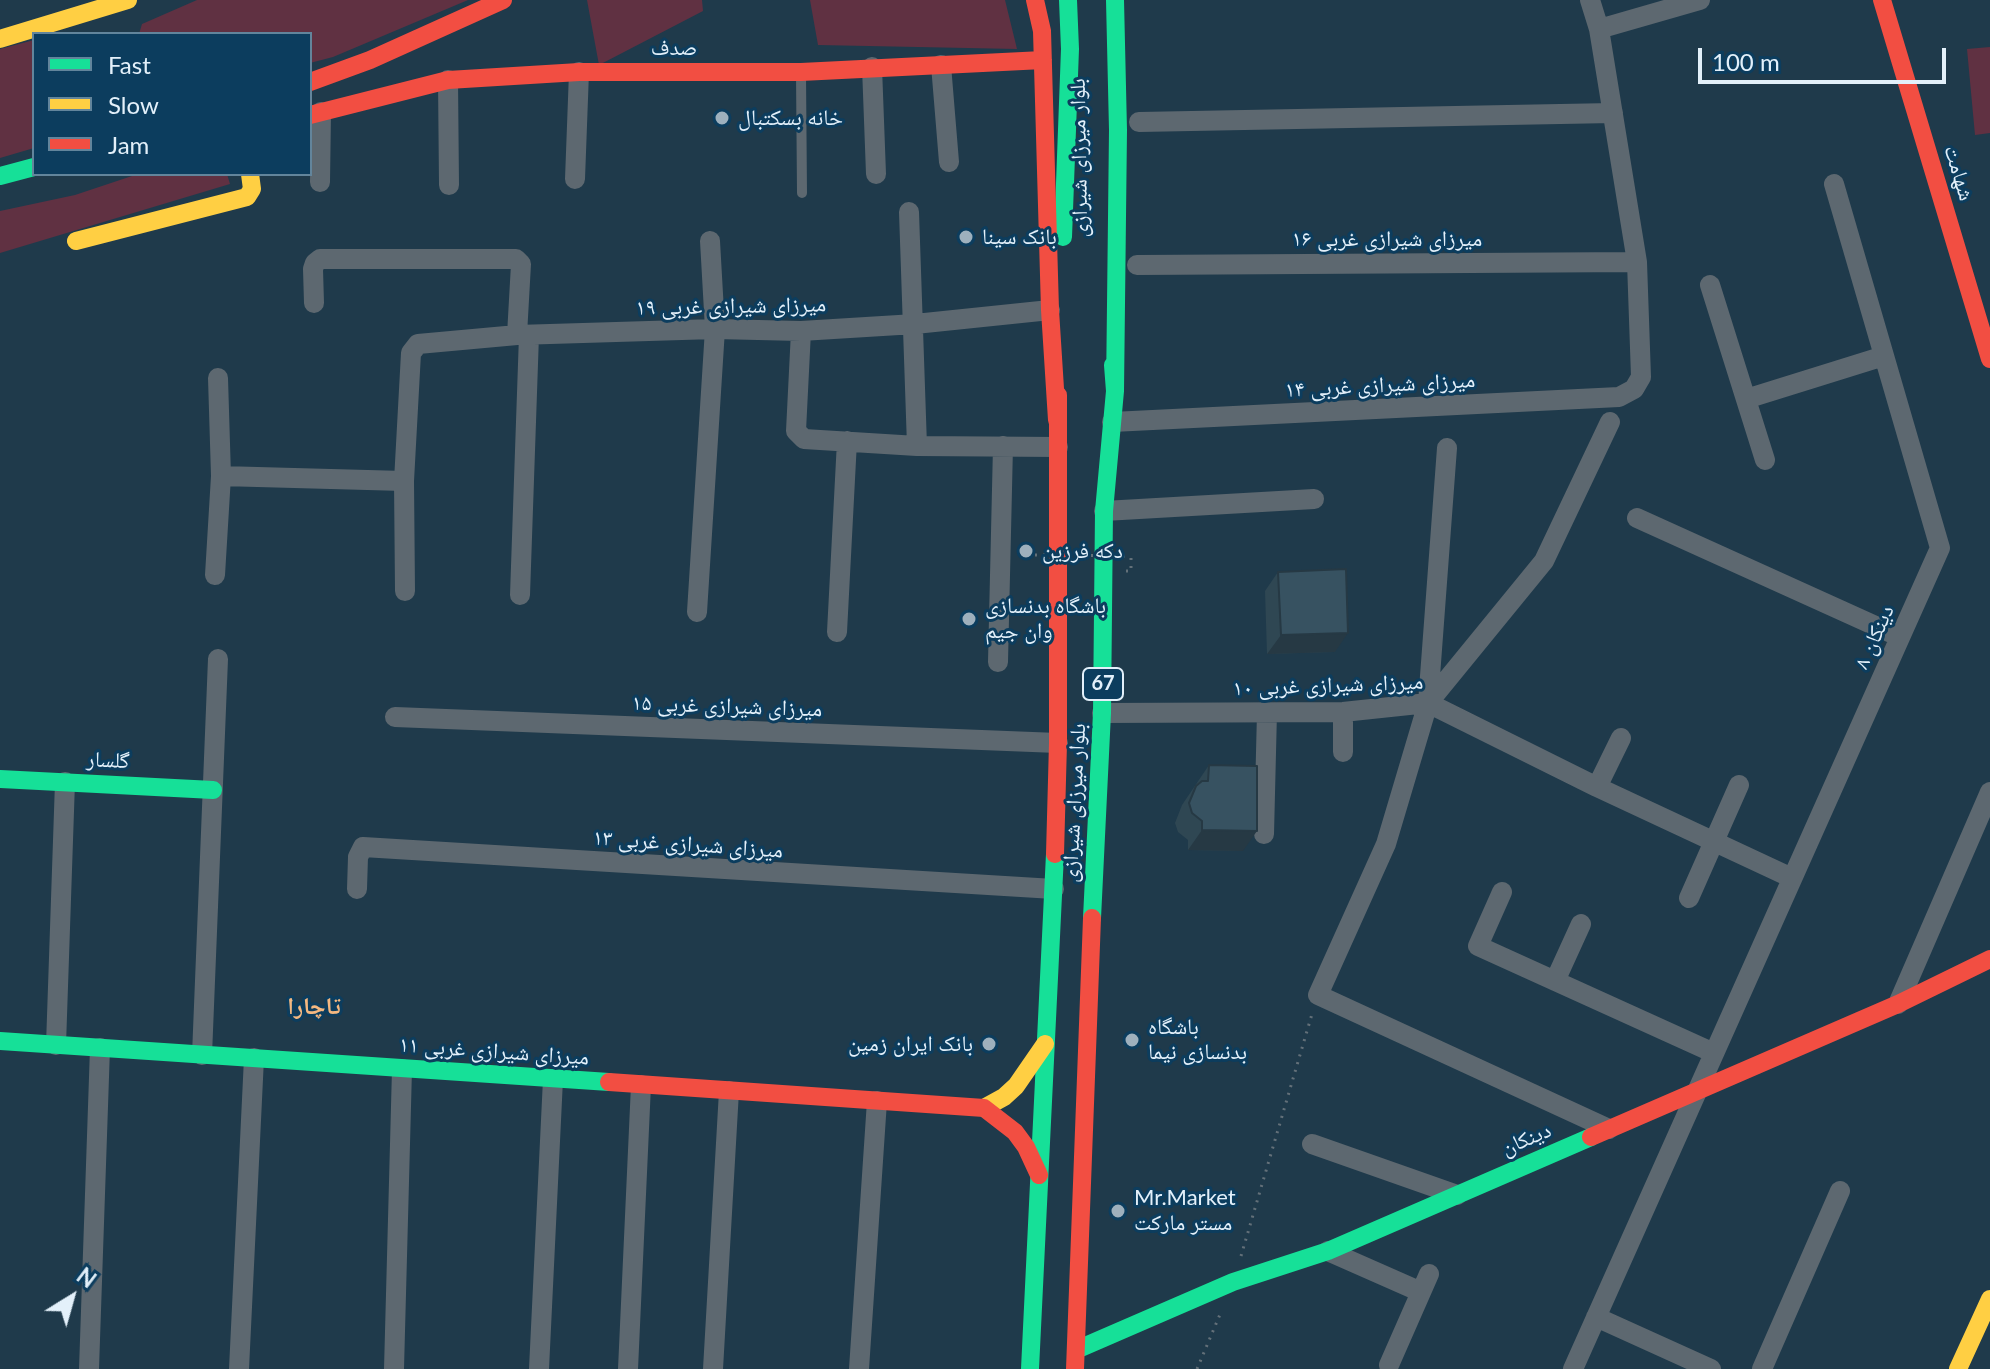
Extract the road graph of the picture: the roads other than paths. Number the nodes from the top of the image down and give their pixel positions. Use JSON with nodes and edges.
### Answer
{"nodes":[{"id":1,"x":128,"y":0,"type":"edge"},
{"id":2,"x":144,"y":0,"type":"edge"},
{"id":3,"x":503,"y":0,"type":"edge"},
{"id":4,"x":1036,"y":0,"type":"edge"},
{"id":5,"x":1068,"y":0,"type":"edge"},
{"id":6,"x":1101,"y":0,"type":"edge"},
{"id":7,"x":1115,"y":0,"type":"edge"},
{"id":8,"x":1590,"y":0,"type":"edge"},
{"id":9,"x":1700,"y":0,"type":"edge"},
{"id":10,"x":1882,"y":0,"type":"edge"},
{"id":11,"x":118,"y":23,"type":"dead end"},
{"id":12,"x":1599,"y":29,"type":"junction"},
{"id":13,"x":0,"y":39,"type":"edge"},
{"id":14,"x":1043,"y":60,"type":"junction"},
{"id":15,"x":941,"y":65,"type":"junction"},
{"id":16,"x":872,"y":67,"type":"junction"},
{"id":17,"x":579,"y":72,"type":"junction"},
{"id":18,"x":801,"y":72,"type":"junction"},
{"id":19,"x":448,"y":80,"type":"junction"},
{"id":20,"x":312,"y":81,"type":"edge"},
{"id":21,"x":1613,"y":113,"type":"junction"},
{"id":22,"x":316,"y":114,"type":"edge"},
{"id":23,"x":1139,"y":122,"type":"dead end"},
{"id":24,"x":949,"y":162,"type":"dead end"},
{"id":25,"x":32,"y":168,"type":"edge"},
{"id":26,"x":876,"y":174,"type":"dead end"},
{"id":27,"x":0,"y":176,"type":"edge"},
{"id":28,"x":250,"y":176,"type":"edge"},
{"id":29,"x":575,"y":179,"type":"dead end"},
{"id":30,"x":320,"y":182,"type":"dead end"},
{"id":31,"x":1834,"y":184,"type":"dead end"},
{"id":32,"x":449,"y":185,"type":"dead end"},
{"id":33,"x":802,"y":193,"type":"dead end"},
{"id":34,"x":909,"y":212,"type":"dead end"},
{"id":35,"x":76,"y":241,"type":"dead end"},
{"id":36,"x":710,"y":241,"type":"dead end"},
{"id":37,"x":1637,"y":262,"type":"junction"},
{"id":38,"x":1137,"y":265,"type":"dead end"},
{"id":39,"x":1710,"y":285,"type":"dead end"},
{"id":40,"x":314,"y":303,"type":"dead end"},
{"id":41,"x":1050,"y":310,"type":"junction"},
{"id":42,"x":915,"y":324,"type":"junction"},
{"id":43,"x":1985,"y":326,"type":"edge"},
{"id":44,"x":715,"y":329,"type":"junction"},
{"id":45,"x":801,"y":331,"type":"junction"},
{"id":46,"x":523,"y":335,"type":"junction"},
{"id":47,"x":1884,"y":356,"type":"junction"},
{"id":48,"x":1990,"y":359,"type":"edge"},
{"id":49,"x":218,"y":378,"type":"dead end"},
{"id":50,"x":1115,"y":391,"type":"junction"},
{"id":51,"x":1746,"y":399,"type":"junction"},
{"id":52,"x":1057,"y":420,"type":"junction"},
{"id":53,"x":1112,"y":422,"type":"junction"},
{"id":54,"x":1610,"y":422,"type":"dead end"},
{"id":55,"x":847,"y":441,"type":"junction"},
{"id":56,"x":917,"y":446,"type":"junction"},
{"id":57,"x":1003,"y":446,"type":"junction"},
{"id":58,"x":1058,"y":447,"type":"junction"},
{"id":59,"x":1447,"y":448,"type":"dead end"},
{"id":60,"x":1765,"y":460,"type":"dead end"},
{"id":61,"x":221,"y":476,"type":"junction"},
{"id":62,"x":404,"y":481,"type":"junction"},
{"id":63,"x":1314,"y":499,"type":"dead end"},
{"id":64,"x":1104,"y":511,"type":"junction"},
{"id":65,"x":1637,"y":518,"type":"dead end"},
{"id":66,"x":215,"y":575,"type":"dead end"},
{"id":67,"x":405,"y":591,"type":"dead end"},
{"id":68,"x":520,"y":595,"type":"dead end"},
{"id":69,"x":697,"y":612,"type":"dead end"},
{"id":70,"x":837,"y":632,"type":"dead end"},
{"id":71,"x":1900,"y":637,"type":"junction"},
{"id":72,"x":218,"y":659,"type":"dead end"},
{"id":73,"x":998,"y":662,"type":"dead end"},
{"id":74,"x":1428,"y":703,"type":"junction"},
{"id":75,"x":1267,"y":712,"type":"junction"},
{"id":76,"x":1343,"y":712,"type":"junction"},
{"id":77,"x":1102,"y":713,"type":"junction"},
{"id":78,"x":395,"y":717,"type":"dead end"},
{"id":79,"x":1621,"y":738,"type":"dead end"},
{"id":80,"x":1058,"y":743,"type":"junction"},
{"id":81,"x":1343,"y":752,"type":"dead end"},
{"id":82,"x":0,"y":779,"type":"edge"},
{"id":83,"x":65,"y":782,"type":"junction"},
{"id":84,"x":1739,"y":785,"type":"dead end"},
{"id":85,"x":1597,"y":787,"type":"junction"},
{"id":86,"x":213,"y":790,"type":"junction"},
{"id":87,"x":1990,"y":792,"type":"edge"},
{"id":88,"x":1264,"y":834,"type":"dead end"},
{"id":89,"x":1715,"y":842,"type":"junction"},
{"id":90,"x":1792,"y":878,"type":"junction"},
{"id":91,"x":357,"y":889,"type":"dead end"},
{"id":92,"x":1054,"y":889,"type":"junction"},
{"id":93,"x":1502,"y":892,"type":"dead end"},
{"id":94,"x":1689,"y":898,"type":"dead end"},
{"id":95,"x":1581,"y":924,"type":"dead end"},
{"id":96,"x":1990,"y":959,"type":"edge"},
{"id":97,"x":1555,"y":981,"type":"junction"},
{"id":98,"x":1898,"y":1004,"type":"junction"},
{"id":99,"x":0,"y":1041,"type":"edge"},
{"id":100,"x":1045,"y":1044,"type":"junction"},
{"id":101,"x":56,"y":1045,"type":"junction"},
{"id":102,"x":100,"y":1048,"type":"junction"},
{"id":103,"x":1714,"y":1053,"type":"junction"},
{"id":104,"x":202,"y":1055,"type":"junction"},
{"id":105,"x":254,"y":1058,"type":"junction"},
{"id":106,"x":402,"y":1069,"type":"junction"},
{"id":107,"x":553,"y":1079,"type":"junction"},
{"id":108,"x":641,"y":1085,"type":"junction"},
{"id":109,"x":729,"y":1091,"type":"junction"},
{"id":110,"x":1697,"y":1091,"type":"junction"},
{"id":111,"x":877,"y":1101,"type":"junction"},
{"id":112,"x":984,"y":1108,"type":"junction"},
{"id":113,"x":1609,"y":1129,"type":"junction"},
{"id":114,"x":1312,"y":1144,"type":"dead end"},
{"id":115,"x":1039,"y":1175,"type":"junction"},
{"id":116,"x":1840,"y":1191,"type":"dead end"},
{"id":117,"x":1457,"y":1195,"type":"junction"},
{"id":118,"x":1328,"y":1251,"type":"junction"},
{"id":119,"x":1990,"y":1299,"type":"edge"},
{"id":120,"x":1596,"y":1317,"type":"junction"},
{"id":121,"x":1076,"y":1360,"type":"edge"},
{"id":122,"x":1389,"y":1365,"type":"dead end"},
{"id":123,"x":89,"y":1369,"type":"edge"},
{"id":124,"x":239,"y":1369,"type":"edge"},
{"id":125,"x":394,"y":1369,"type":"edge"},
{"id":126,"x":539,"y":1369,"type":"edge"},
{"id":127,"x":628,"y":1369,"type":"edge"},
{"id":128,"x":713,"y":1369,"type":"edge"},
{"id":129,"x":859,"y":1369,"type":"edge"},
{"id":130,"x":1030,"y":1369,"type":"edge"},
{"id":131,"x":1573,"y":1369,"type":"edge"},
{"id":132,"x":1711,"y":1369,"type":"edge"},
{"id":133,"x":1762,"y":1369,"type":"edge"},
{"id":134,"x":1958,"y":1369,"type":"edge"}],
"edges":[{"from":1,"to":13,"type":"main road"},
{"from":2,"to":11,"type":"main road"},
{"from":3,"to":20,"type":"main road"},
{"from":4,"to":14,"type":"main road"},
{"from":5,"to":52,"type":"main road","name":"بلوار میرزای شیرازی","number":"67"},
{"from":6,"to":50,"type":"main road","name":"بلوار میرزای شیرازی","number":"67"},
{"from":7,"to":50,"type":"main road"},
{"from":8,"to":12,"type":"street"},
{"from":9,"to":12,"type":"street"},
{"from":10,"to":43,"type":"main road","name":"شهامت"},
{"from":12,"to":21,"type":"street"},
{"from":14,"to":15,"type":"main road","name":"صدف"},
{"from":14,"to":41,"type":"main road"},
{"from":15,"to":16,"type":"main road","name":"صدف"},
{"from":15,"to":24,"type":"street"},
{"from":16,"to":18,"type":"main road","name":"صدف"},
{"from":16,"to":26,"type":"street"},
{"from":17,"to":18,"type":"main road","name":"صدف"},
{"from":17,"to":19,"type":"main road","name":"صدف"},
{"from":17,"to":29,"type":"street"},
{"from":18,"to":33,"type":"lane"},
{"from":19,"to":22,"type":"main road","name":"صدف"},
{"from":19,"to":32,"type":"street"},
{"from":21,"to":23,"type":"street"},
{"from":21,"to":37,"type":"street"},
{"from":22,"to":30,"type":"street"},
{"from":25,"to":27,"type":"main road"},
{"from":28,"to":35,"type":"main road"},
{"from":31,"to":47,"type":"street","name":"۸ دینکان"},
{"from":34,"to":42,"type":"street"},
{"from":36,"to":44,"type":"street"},
{"from":37,"to":38,"type":"street","name":"۱۶ میرزای شیرازی غربی"},
{"from":37,"to":53,"type":"street","name":"۱۴ میرزای شیرازی غربی"},
{"from":39,"to":51,"type":"street"},
{"from":40,"to":46,"type":"street"},
{"from":41,"to":42,"type":"street","name":"۱۹ میرزای شیرازی غربی"},
{"from":41,"to":52,"type":"main road"},
{"from":42,"to":45,"type":"street","name":"۱۹ میرزای شیرازی غربی"},
{"from":42,"to":56,"type":"street"},
{"from":43,"to":48,"type":"main road","name":"شهامت"},
{"from":44,"to":45,"type":"street","name":"۱۹ میرزای شیرازی غربی"},
{"from":44,"to":46,"type":"street","name":"۱۹ میرزای شیرازی غربی"},
{"from":44,"to":69,"type":"street"},
{"from":45,"to":55,"type":"street"},
{"from":46,"to":62,"type":"street","name":"۱۹ میرزای شیرازی غربی"},
{"from":46,"to":68,"type":"street"},
{"from":47,"to":51,"type":"street"},
{"from":47,"to":71,"type":"street","name":"۸ دینکان"},
{"from":49,"to":61,"type":"street"},
{"from":50,"to":53,"type":"main road","name":"بلوار میرزای شیرازی","number":"67"},
{"from":51,"to":60,"type":"street"},
{"from":52,"to":58,"type":"main road","name":"بلوار میرزای شیرازی","number":"67"},
{"from":53,"to":64,"type":"main road","name":"بلوار میرزای شیرازی","number":"67"},
{"from":54,"to":74,"type":"street"},
{"from":55,"to":56,"type":"street"},
{"from":55,"to":70,"type":"street"},
{"from":56,"to":57,"type":"street"},
{"from":57,"to":58,"type":"street"},
{"from":57,"to":73,"type":"street"},
{"from":58,"to":80,"type":"main road","name":"بلوار میرزای شیرازی","number":"67"},
{"from":59,"to":74,"type":"street"},
{"from":61,"to":62,"type":"street"},
{"from":61,"to":66,"type":"street"},
{"from":62,"to":67,"type":"street"},
{"from":63,"to":64,"type":"street"},
{"from":64,"to":77,"type":"main road","name":"بلوار میرزای شیرازی","number":"67"},
{"from":65,"to":71,"type":"street"},
{"from":71,"to":90,"type":"street","name":"۸ دینکان"},
{"from":72,"to":86,"type":"street"},
{"from":74,"to":76,"type":"street","name":"۱۰ میرزای شیرازی غربی"},
{"from":74,"to":85,"type":"street","name":"۱۰ میرزای شیرازی غربی"},
{"from":74,"to":113,"type":"street"},
{"from":75,"to":76,"type":"street","name":"۱۰ میرزای شیرازی غربی"},
{"from":75,"to":77,"type":"street","name":"۱۰ میرزای شیرازی غربی"},
{"from":75,"to":88,"type":"street"},
{"from":76,"to":81,"type":"street"},
{"from":77,"to":121,"type":"main road","name":"بلوار میرزای شیرازی","number":"67"},
{"from":78,"to":80,"type":"street","name":"۱۵ میرزای شیرازی غربی"},
{"from":79,"to":85,"type":"street"},
{"from":80,"to":92,"type":"main road","name":"بلوار میرزای شیرازی","number":"67"},
{"from":82,"to":83,"type":"main road","name":"گلسار"},
{"from":83,"to":86,"type":"main road","name":"گلسار"},
{"from":83,"to":101,"type":"street"},
{"from":84,"to":89,"type":"street"},
{"from":85,"to":89,"type":"street","name":"۱۰ میرزای شیرازی غربی"},
{"from":86,"to":104,"type":"street"},
{"from":87,"to":98,"type":"street"},
{"from":89,"to":90,"type":"street","name":"۱۰ میرزای شیرازی غربی"},
{"from":89,"to":94,"type":"street"},
{"from":90,"to":103,"type":"street","name":"۸ دینکان"},
{"from":91,"to":92,"type":"street","name":"۱۳ میرزای شیرازی غربی"},
{"from":92,"to":100,"type":"main road","name":"بلوار میرزای شیرازی","number":"67"},
{"from":93,"to":97,"type":"street"},
{"from":95,"to":97,"type":"street"},
{"from":96,"to":98,"type":"main road","name":"دینکان"},
{"from":97,"to":103,"type":"street"},
{"from":98,"to":110,"type":"main road","name":"دینکان"},
{"from":99,"to":101,"type":"main road","name":"میرزای شیرازی غربی ۱۱"},
{"from":100,"to":112,"type":"main road"},
{"from":100,"to":115,"type":"main road","name":"بلوار میرزای شیرازی","number":"67"},
{"from":101,"to":102,"type":"main road","name":"میرزای شیرازی غربی ۱۱"},
{"from":102,"to":104,"type":"main road","name":"میرزای شیرازی غربی ۱۱"},
{"from":102,"to":123,"type":"street"},
{"from":103,"to":110,"type":"street","name":"۸ دینکان"},
{"from":104,"to":105,"type":"main road","name":"میرزای شیرازی غربی ۱۱"},
{"from":105,"to":106,"type":"main road","name":"میرزای شیرازی غربی ۱۱"},
{"from":105,"to":124,"type":"street"},
{"from":106,"to":107,"type":"main road","name":"میرزای شیرازی غربی ۱۱"},
{"from":106,"to":125,"type":"street"},
{"from":107,"to":108,"type":"main road","name":"میرزای شیرازی غربی ۱۱"},
{"from":107,"to":126,"type":"street"},
{"from":108,"to":109,"type":"main road","name":"میرزای شیرازی غربی ۱۱"},
{"from":108,"to":127,"type":"street"},
{"from":109,"to":111,"type":"main road","name":"میرزای شیرازی غربی ۱۱"},
{"from":109,"to":128,"type":"street"},
{"from":110,"to":113,"type":"main road","name":"دینکان"},
{"from":110,"to":120,"type":"street","name":"۸ دینکان"},
{"from":111,"to":112,"type":"main road","name":"میرزای شیرازی غربی ۱۱"},
{"from":111,"to":129,"type":"street"},
{"from":112,"to":115,"type":"main road"},
{"from":113,"to":117,"type":"main road","name":"دینکان"},
{"from":114,"to":117,"type":"street"},
{"from":115,"to":130,"type":"main road","name":"بلوار میرزای شیرازی","number":"67"},
{"from":116,"to":133,"type":"street"},
{"from":117,"to":118,"type":"main road","name":"دینکان"},
{"from":118,"to":121,"type":"main road","name":"دینکان"},
{"from":118,"to":122,"type":"street"},
{"from":119,"to":134,"type":"main road"},
{"from":120,"to":131,"type":"street","name":"۸ دینکان"},
{"from":120,"to":132,"type":"street"}]}
